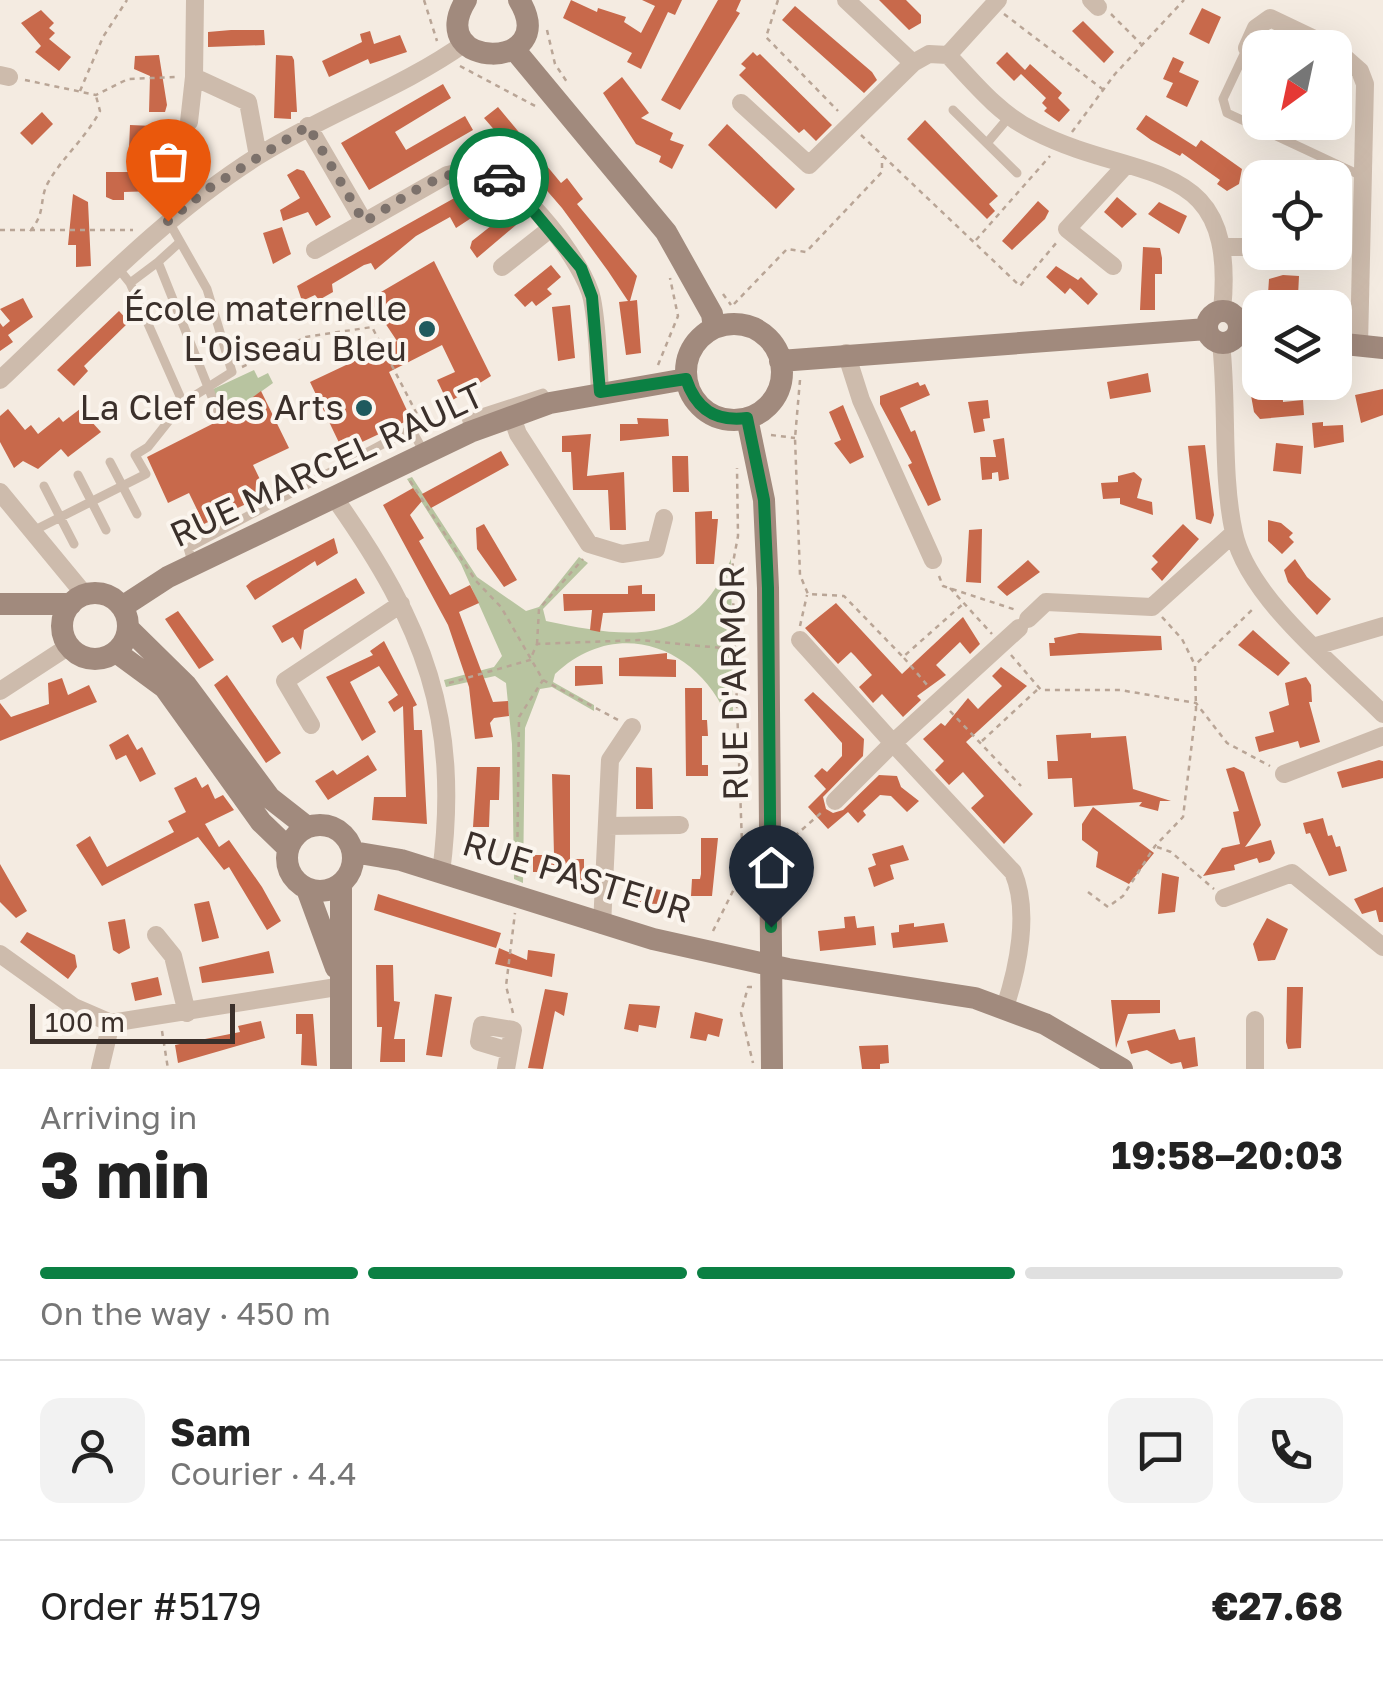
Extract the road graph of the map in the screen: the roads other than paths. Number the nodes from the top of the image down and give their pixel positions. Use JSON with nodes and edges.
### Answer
{"nodes":[{"id":1,"x":195,"y":0,"type":"edge"},
{"id":2,"x":466,"y":0,"type":"edge"},
{"id":3,"x":519,"y":0,"type":"edge"},
{"id":4,"x":846,"y":0,"type":"edge"},
{"id":5,"x":996,"y":3,"type":"edge"},
{"id":6,"x":1255,"y":30,"type":"edge"},
{"id":7,"x":1296,"y":30,"type":"edge"},
{"id":8,"x":465,"y":42,"type":"junction"},
{"id":9,"x":514,"y":49,"type":"junction"},
{"id":10,"x":948,"y":55,"type":"junction"},
{"id":11,"x":1242,"y":59,"type":"edge"},
{"id":12,"x":912,"y":63,"type":"junction"},
{"id":13,"x":1352,"y":64,"type":"edge"},
{"id":14,"x":194,"y":77,"type":"junction"},
{"id":15,"x":741,"y":103,"type":"dead end"},
{"id":16,"x":953,"y":110,"type":"dead end"},
{"id":17,"x":1010,"y":114,"type":"junction"},
{"id":18,"x":1242,"y":121,"type":"edge"},
{"id":19,"x":189,"y":122,"type":"dead end"},
{"id":20,"x":308,"y":126,"type":"junction"},
{"id":21,"x":1284,"y":140,"type":"edge"},
{"id":22,"x":988,"y":143,"type":"junction"},
{"id":23,"x":258,"y":156,"type":"junction"},
{"id":24,"x":1126,"y":165,"type":"junction"},
{"id":25,"x":1017,"y":173,"type":"dead end"},
{"id":26,"x":1364,"y":177,"type":"junction"},
{"id":27,"x":168,"y":221,"type":"junction"},
{"id":28,"x":364,"y":222,"type":"junction"},
{"id":29,"x":550,"y":229,"type":"junction"},
{"id":30,"x":180,"y":242,"type":"junction"},
{"id":31,"x":1223,"y":246,"type":"junction"},
{"id":32,"x":1242,"y":246,"type":"edge"},
{"id":33,"x":315,"y":250,"type":"dead end"},
{"id":34,"x":158,"y":262,"type":"junction"},
{"id":35,"x":1113,"y":266,"type":"dead end"},
{"id":36,"x":502,"y":267,"type":"dead end"},
{"id":37,"x":124,"y":276,"type":"junction"},
{"id":38,"x":1352,"y":295,"type":"edge"},
{"id":39,"x":1222,"y":311,"type":"joint"},
{"id":40,"x":713,"y":321,"type":"junction"},
{"id":41,"x":1232,"y":335,"type":"edge"},
{"id":42,"x":1352,"y":345,"type":"edge"},
{"id":43,"x":1383,"y":348,"type":"edge"},
{"id":44,"x":846,"y":354,"type":"junction"},
{"id":45,"x":791,"y":360,"type":"junction"},
{"id":46,"x":686,"y":379,"type":"junction"},
{"id":47,"x":0,"y":380,"type":"edge"},
{"id":48,"x":207,"y":388,"type":"junction"},
{"id":49,"x":600,"y":392,"type":"junction"},
{"id":50,"x":182,"y":403,"type":"junction"},
{"id":51,"x":550,"y":403,"type":"junction"},
{"id":52,"x":218,"y":412,"type":"dead end"},
{"id":53,"x":512,"y":417,"type":"junction"},
{"id":54,"x":749,"y":426,"type":"junction"},
{"id":55,"x":470,"y":432,"type":"junction"},
{"id":56,"x":429,"y":450,"type":"junction"},
{"id":57,"x":110,"y":462,"type":"dead end"},
{"id":58,"x":78,"y":475,"type":"dead end"},
{"id":59,"x":123,"y":485,"type":"junction"},
{"id":60,"x":44,"y":486,"type":"dead end"},
{"id":61,"x":0,"y":492,"type":"edge"},
{"id":62,"x":336,"y":500,"type":"junction"},
{"id":63,"x":92,"y":501,"type":"junction"},
{"id":64,"x":136,"y":514,"type":"dead end"},
{"id":65,"x":60,"y":517,"type":"junction"},
{"id":66,"x":664,"y":518,"type":"dead end"},
{"id":67,"x":266,"y":521,"type":"junction"},
{"id":68,"x":106,"y":530,"type":"dead end"},
{"id":69,"x":33,"y":531,"type":"junction"},
{"id":70,"x":1234,"y":533,"type":"junction"},
{"id":71,"x":74,"y":544,"type":"dead end"},
{"id":72,"x":933,"y":560,"type":"road end"},
{"id":73,"x":78,"y":600,"type":"junction"},
{"id":74,"x":402,"y":604,"type":"junction"},
{"id":75,"x":11,"y":605,"type":"edge"},
{"id":76,"x":125,"y":618,"type":"junction"},
{"id":77,"x":1383,"y":626,"type":"edge"},
{"id":78,"x":66,"y":637,"type":"junction"},
{"id":79,"x":800,"y":640,"type":"road end"},
{"id":80,"x":1316,"y":646,"type":"junction"},
{"id":81,"x":116,"y":652,"type":"junction"},
{"id":82,"x":0,"y":691,"type":"edge"},
{"id":83,"x":1383,"y":714,"type":"edge"},
{"id":84,"x":311,"y":725,"type":"dead end"},
{"id":85,"x":632,"y":726,"type":"road end"},
{"id":86,"x":1383,"y":736,"type":"edge"},
{"id":87,"x":893,"y":742,"type":"junction"},
{"id":88,"x":1284,"y":774,"type":"road end"},
{"id":89,"x":834,"y":801,"type":"road end"},
{"id":90,"x":607,"y":826,"type":"junction"},
{"id":91,"x":680,"y":826,"type":"dead end"},
{"id":92,"x":307,"y":827,"type":"junction"},
{"id":93,"x":288,"y":848,"type":"junction"},
{"id":94,"x":353,"y":852,"type":"junction"},
{"id":95,"x":440,"y":873,"type":"junction"},
{"id":96,"x":341,"y":884,"type":"junction"},
{"id":97,"x":307,"y":889,"type":"junction"},
{"id":98,"x":1224,"y":898,"type":"road end"},
{"id":99,"x":602,"y":924,"type":"junction"},
{"id":100,"x":156,"y":935,"type":"dead end"},
{"id":101,"x":1383,"y":947,"type":"edge"},
{"id":102,"x":0,"y":954,"type":"edge"},
{"id":103,"x":771,"y":977,"type":"junction"},
{"id":104,"x":343,"y":986,"type":"junction"},
{"id":105,"x":1004,"y":1007,"type":"junction"},
{"id":106,"x":187,"y":1013,"type":"junction"},
{"id":107,"x":1255,"y":1020,"type":"dead end"},
{"id":108,"x":111,"y":1023,"type":"junction"},
{"id":109,"x":508,"y":1060,"type":"edge"},
{"id":110,"x":100,"y":1069,"type":"edge"},
{"id":111,"x":341,"y":1069,"type":"edge"},
{"id":112,"x":772,"y":1069,"type":"edge"},
{"id":113,"x":1122,"y":1069,"type":"edge"},
{"id":114,"x":1256,"y":1069,"type":"edge"}],
"edges":[{"from":1,"to":14,"type":"street"},
{"from":2,"to":8,"type":"street"},
{"from":3,"to":9,"type":"street"},
{"from":4,"to":12,"type":"street"},
{"from":5,"to":10,"type":"street"},
{"from":6,"to":7,"type":"street"},
{"from":8,"to":9,"type":"street"},
{"from":8,"to":20,"type":"street"},
{"from":9,"to":40,"type":"street"},
{"from":10,"to":12,"type":"street"},
{"from":10,"to":17,"type":"street"},
{"from":11,"to":18,"type":"lane"},
{"from":12,"to":15,"type":"street"},
{"from":13,"to":26,"type":"street"},
{"from":14,"to":19,"type":"street"},
{"from":14,"to":23,"type":"street"},
{"from":16,"to":22,"type":"lane"},
{"from":17,"to":22,"type":"lane"},
{"from":17,"to":24,"type":"street"},
{"from":20,"to":23,"type":"street"},
{"from":20,"to":28,"type":"street"},
{"from":21,"to":26,"type":"lane"},
{"from":22,"to":25,"type":"lane"},
{"from":23,"to":27,"type":"street"},
{"from":24,"to":31,"type":"street"},
{"from":24,"to":35,"type":"street"},
{"from":26,"to":38,"type":"street"},
{"from":27,"to":30,"type":"lane"},
{"from":27,"to":37,"type":"street"},
{"from":28,"to":29,"type":"street"},
{"from":28,"to":33,"type":"street"},
{"from":29,"to":36,"type":"street"},
{"from":29,"to":49,"type":"street"},
{"from":30,"to":34,"type":"lane"},
{"from":30,"to":48,"type":"lane"},
{"from":31,"to":32,"type":"street"},
{"from":31,"to":39,"type":"street"},
{"from":34,"to":37,"type":"lane"},
{"from":34,"to":48,"type":"lane"},
{"from":37,"to":47,"type":"street"},
{"from":37,"to":50,"type":"lane"},
{"from":39,"to":41,"type":"street"},
{"from":40,"to":45,"type":"street"},
{"from":40,"to":46,"type":"street"},
{"from":41,"to":44,"type":"street"},
{"from":41,"to":70,"type":"street"},
{"from":42,"to":43,"type":"street"},
{"from":44,"to":45,"type":"street"},
{"from":44,"to":72,"type":"street"},
{"from":45,"to":54,"type":"street"},
{"from":46,"to":49,"type":"street","name":"RUE MARCEL RAULT"},
{"from":46,"to":54,"type":"street"},
{"from":48,"to":50,"type":"lane"},
{"from":48,"to":52,"type":"lane"},
{"from":49,"to":51,"type":"street","name":"RUE MARCEL RAULT"},
{"from":50,"to":59,"type":"lane"},
{"from":51,"to":53,"type":"street","name":"RUE MARCEL RAULT"},
{"from":51,"to":55,"type":"lane"},
{"from":53,"to":55,"type":"street","name":"RUE MARCEL RAULT"},
{"from":53,"to":66,"type":"street"},
{"from":54,"to":103,"type":"street","name":"RUE D'ARMOR"},
{"from":55,"to":56,"type":"street","name":"RUE MARCEL RAULT"},
{"from":56,"to":62,"type":"street","name":"RUE MARCEL RAULT"},
{"from":56,"to":67,"type":"lane"},
{"from":57,"to":59,"type":"lane"},
{"from":58,"to":63,"type":"lane"},
{"from":59,"to":63,"type":"lane"},
{"from":59,"to":64,"type":"lane"},
{"from":60,"to":65,"type":"lane"},
{"from":61,"to":69,"type":"street"},
{"from":62,"to":67,"type":"street","name":"RUE MARCEL RAULT"},
{"from":62,"to":74,"type":"street"},
{"from":63,"to":65,"type":"lane"},
{"from":63,"to":68,"type":"lane"},
{"from":65,"to":69,"type":"lane"},
{"from":65,"to":71,"type":"lane"},
{"from":67,"to":76,"type":"street","name":"RUE MARCEL RAULT"},
{"from":69,"to":73,"type":"street"},
{"from":70,"to":80,"type":"street"},
{"from":70,"to":87,"type":"street"},
{"from":73,"to":75,"type":"street"},
{"from":73,"to":76,"type":"street"},
{"from":73,"to":78,"type":"street"},
{"from":74,"to":84,"type":"street"},
{"from":74,"to":95,"type":"street"},
{"from":75,"to":78,"type":"street"},
{"from":76,"to":81,"type":"street"},
{"from":76,"to":92,"type":"street"},
{"from":77,"to":80,"type":"street"},
{"from":78,"to":81,"type":"street"},
{"from":78,"to":82,"type":"street"},
{"from":79,"to":87,"type":"street"},
{"from":80,"to":83,"type":"street"},
{"from":81,"to":93,"type":"street"},
{"from":85,"to":90,"type":"street"},
{"from":86,"to":88,"type":"street"},
{"from":87,"to":89,"type":"street"},
{"from":87,"to":105,"type":"street"},
{"from":90,"to":91,"type":"street"},
{"from":90,"to":99,"type":"street"},
{"from":92,"to":93,"type":"street"},
{"from":92,"to":94,"type":"street"},
{"from":93,"to":97,"type":"street"},
{"from":94,"to":95,"type":"street","name":"RUE PASTEUR"},
{"from":94,"to":96,"type":"street"},
{"from":95,"to":99,"type":"street","name":"RUE PASTEUR"},
{"from":96,"to":97,"type":"street"},
{"from":96,"to":104,"type":"street"},
{"from":97,"to":104,"type":"street"},
{"from":98,"to":101,"type":"street"},
{"from":99,"to":103,"type":"street","name":"RUE PASTEUR"},
{"from":100,"to":106,"type":"street"},
{"from":102,"to":108,"type":"street"},
{"from":103,"to":105,"type":"street","name":"RUE PASTEUR"},
{"from":103,"to":112,"type":"street","name":"RUE D'ARMOR"},
{"from":104,"to":106,"type":"street"},
{"from":104,"to":111,"type":"street"},
{"from":105,"to":113,"type":"street","name":"RUE PASTEUR"},
{"from":106,"to":108,"type":"street"},
{"from":107,"to":114,"type":"street"},
{"from":108,"to":110,"type":"street"},
{"from":109,"to":109,"type":"street"}]}
